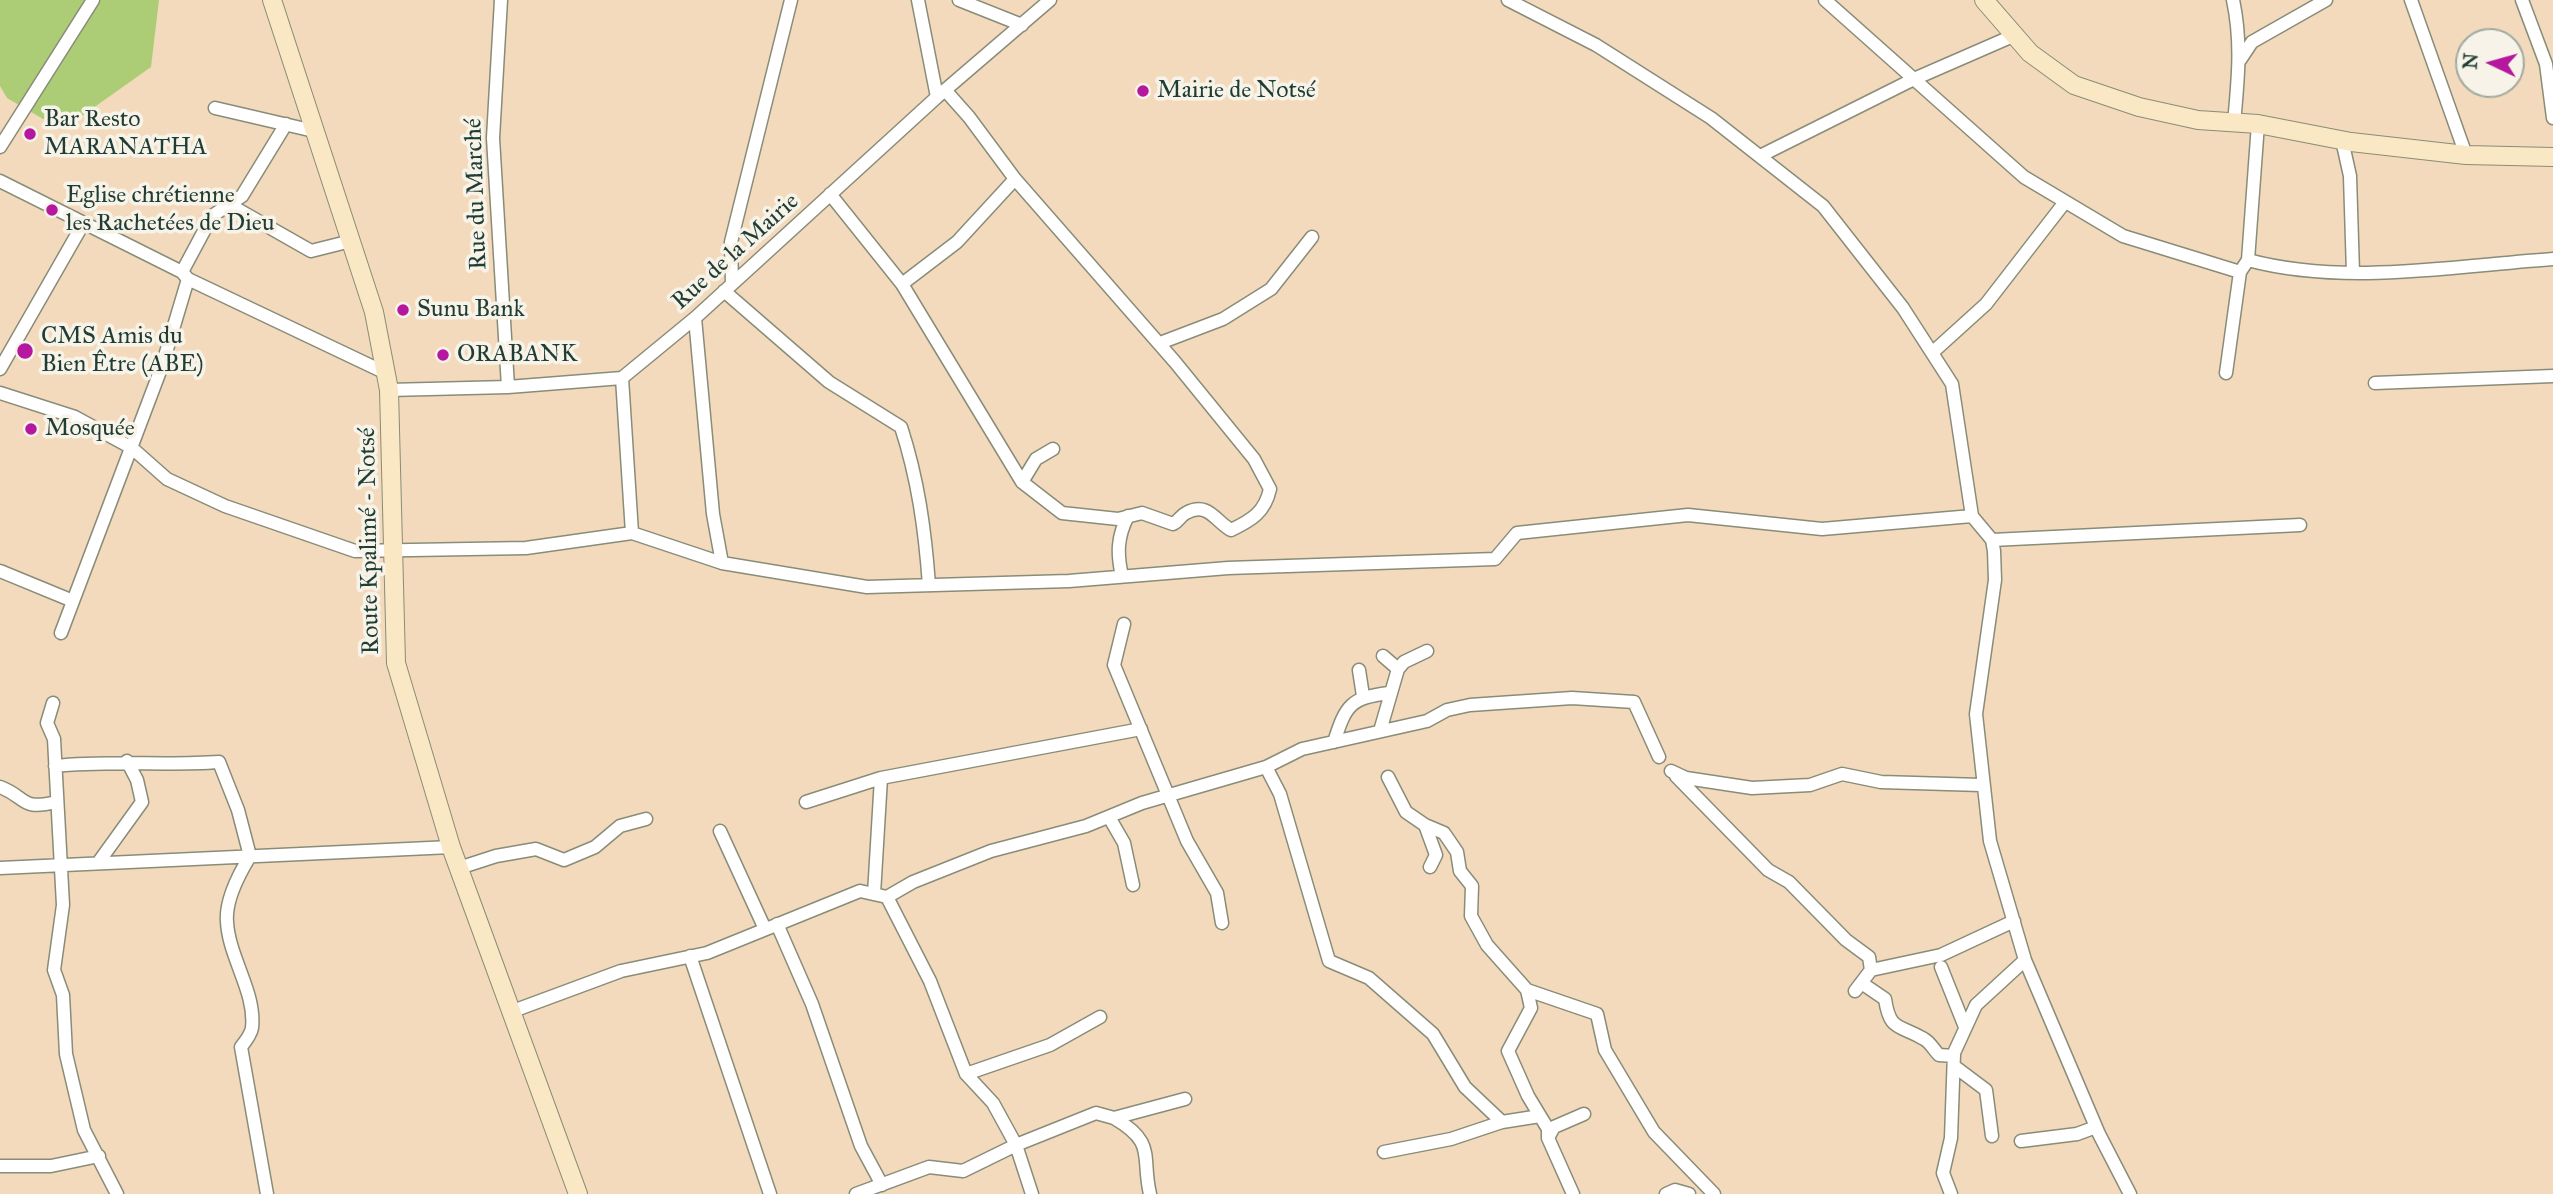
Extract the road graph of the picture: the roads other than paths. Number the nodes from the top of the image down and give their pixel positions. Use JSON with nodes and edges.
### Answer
{"nodes":[{"id":1,"x":93,"y":0,"type":"edge"},
{"id":2,"x":272,"y":0,"type":"edge"},
{"id":3,"x":501,"y":0,"type":"edge"},
{"id":4,"x":791,"y":0,"type":"edge"},
{"id":5,"x":918,"y":0,"type":"edge"},
{"id":6,"x":959,"y":0,"type":"edge"},
{"id":7,"x":1051,"y":0,"type":"edge"},
{"id":8,"x":1508,"y":0,"type":"edge"},
{"id":9,"x":1825,"y":0,"type":"edge"},
{"id":10,"x":1984,"y":0,"type":"edge"},
{"id":11,"x":2233,"y":0,"type":"edge"},
{"id":12,"x":2326,"y":0,"type":"edge"},
{"id":13,"x":2411,"y":0,"type":"edge"},
{"id":14,"x":2522,"y":0,"type":"edge"},
{"id":15,"x":1022,"y":25,"type":"junction"},
{"id":16,"x":2015,"y":35,"type":"junction"},
{"id":17,"x":2240,"y":60,"type":"junction"},
{"id":18,"x":1914,"y":79,"type":"junction"},
{"id":19,"x":941,"y":94,"type":"junction"},
{"id":20,"x":215,"y":108,"type":"dead end"},
{"id":21,"x":2553,"y":118,"type":"edge"},
{"id":22,"x":2234,"y":123,"type":"junction"},
{"id":23,"x":286,"y":124,"type":"junction"},
{"id":24,"x":2258,"y":124,"type":"junction"},
{"id":25,"x":314,"y":131,"type":"junction"},
{"id":26,"x":2342,"y":140,"type":"junction"},
{"id":27,"x":0,"y":147,"type":"edge"},
{"id":28,"x":2466,"y":155,"type":"junction"},
{"id":29,"x":1760,"y":156,"type":"junction"},
{"id":30,"x":2553,"y":157,"type":"edge"},
{"id":31,"x":1015,"y":179,"type":"junction"},
{"id":32,"x":0,"y":181,"type":"edge"},
{"id":33,"x":830,"y":194,"type":"junction"},
{"id":34,"x":2065,"y":202,"type":"junction"},
{"id":35,"x":230,"y":205,"type":"junction"},
{"id":36,"x":83,"y":224,"type":"junction"},
{"id":37,"x":1312,"y":237,"type":"dead end"},
{"id":38,"x":351,"y":241,"type":"junction"},
{"id":39,"x":2553,"y":259,"type":"edge"},
{"id":40,"x":2248,"y":260,"type":"junction"},
{"id":41,"x":2240,"y":272,"type":"junction"},
{"id":42,"x":2353,"y":273,"type":"junction"},
{"id":43,"x":185,"y":276,"type":"junction"},
{"id":44,"x":902,"y":284,"type":"junction"},
{"id":45,"x":728,"y":287,"type":"junction"},
{"id":46,"x":695,"y":318,"type":"junction"},
{"id":47,"x":1160,"y":343,"type":"junction"},
{"id":48,"x":1933,"y":352,"type":"junction"},
{"id":49,"x":0,"y":369,"type":"edge"},
{"id":50,"x":2226,"y":373,"type":"dead end"},
{"id":51,"x":2553,"y":376,"type":"edge"},
{"id":52,"x":622,"y":378,"type":"junction"},
{"id":53,"x":389,"y":382,"type":"junction"},
{"id":54,"x":2375,"y":383,"type":"dead end"},
{"id":55,"x":508,"y":387,"type":"junction"},
{"id":56,"x":0,"y":393,"type":"edge"},
{"id":57,"x":132,"y":448,"type":"junction"},
{"id":58,"x":1053,"y":449,"type":"dead end"},
{"id":59,"x":1023,"y":482,"type":"junction"},
{"id":60,"x":1128,"y":516,"type":"junction"},
{"id":61,"x":1972,"y":516,"type":"junction"},
{"id":62,"x":2300,"y":525,"type":"dead end"},
{"id":63,"x":632,"y":533,"type":"junction"},
{"id":64,"x":1992,"y":540,"type":"junction"},
{"id":65,"x":392,"y":551,"type":"junction"},
{"id":66,"x":722,"y":563,"type":"junction"},
{"id":67,"x":0,"y":571,"type":"edge"},
{"id":68,"x":1122,"y":576,"type":"junction"},
{"id":69,"x":929,"y":585,"type":"junction"},
{"id":70,"x":73,"y":601,"type":"junction"},
{"id":71,"x":1124,"y":624,"type":"dead end"},
{"id":72,"x":61,"y":633,"type":"dead end"},
{"id":73,"x":1427,"y":651,"type":"dead end"},
{"id":74,"x":1383,"y":656,"type":"dead end"},
{"id":75,"x":1398,"y":669,"type":"junction"},
{"id":76,"x":1360,"y":670,"type":"dead end"},
{"id":77,"x":1389,"y":693,"type":"junction"},
{"id":78,"x":1363,"y":696,"type":"junction"},
{"id":79,"x":53,"y":703,"type":"dead end"},
{"id":80,"x":1141,"y":729,"type":"junction"},
{"id":81,"x":1380,"y":731,"type":"junction"},
{"id":82,"x":1334,"y":741,"type":"junction"},
{"id":83,"x":1659,"y":757,"type":"dead end"},
{"id":84,"x":127,"y":761,"type":"junction"},
{"id":85,"x":55,"y":766,"type":"junction"},
{"id":86,"x":1266,"y":767,"type":"junction"},
{"id":87,"x":1388,"y":777,"type":"dead end"},
{"id":88,"x":881,"y":778,"type":"junction"},
{"id":89,"x":1981,"y":785,"type":"junction"},
{"id":90,"x":0,"y":787,"type":"edge"},
{"id":91,"x":1168,"y":795,"type":"junction"},
{"id":92,"x":56,"y":802,"type":"junction"},
{"id":93,"x":806,"y":802,"type":"dead end"},
{"id":94,"x":1109,"y":817,"type":"junction"},
{"id":95,"x":646,"y":819,"type":"dead end"},
{"id":96,"x":1424,"y":825,"type":"junction"},
{"id":97,"x":720,"y":831,"type":"dead end"},
{"id":98,"x":451,"y":847,"type":"junction"},
{"id":99,"x":250,"y":856,"type":"junction"},
{"id":100,"x":98,"y":863,"type":"junction"},
{"id":101,"x":60,"y":865,"type":"junction"},
{"id":102,"x":1430,"y":867,"type":"dead end"},
{"id":103,"x":0,"y":868,"type":"edge"},
{"id":104,"x":459,"y":868,"type":"junction"},
{"id":105,"x":1133,"y":885,"type":"dead end"},
{"id":106,"x":880,"y":895,"type":"junction"},
{"id":107,"x":2014,"y":921,"type":"junction"},
{"id":108,"x":1222,"y":923,"type":"dead end"},
{"id":109,"x":771,"y":927,"type":"junction"},
{"id":110,"x":690,"y":956,"type":"junction"},
{"id":111,"x":2025,"y":960,"type":"junction"},
{"id":112,"x":1941,"y":967,"type":"dead end"},
{"id":113,"x":1871,"y":970,"type":"junction"},
{"id":114,"x":1527,"y":989,"type":"junction"},
{"id":115,"x":513,"y":1011,"type":"junction"},
{"id":116,"x":1100,"y":1017,"type":"dead end"},
{"id":117,"x":1965,"y":1027,"type":"junction"},
{"id":118,"x":1954,"y":1061,"type":"junction"},
{"id":119,"x":967,"y":1074,"type":"junction"},
{"id":120,"x":1974,"y":1079,"type":"junction"},
{"id":121,"x":1954,"y":1091,"type":"junction"},
{"id":122,"x":1185,"y":1099,"type":"dead end"},
{"id":123,"x":1584,"y":1114,"type":"dead end"},
{"id":124,"x":1540,"y":1116,"type":"junction"},
{"id":125,"x":1114,"y":1118,"type":"junction"},
{"id":126,"x":1502,"y":1122,"type":"junction"},
{"id":127,"x":2096,"y":1127,"type":"junction"},
{"id":128,"x":1992,"y":1136,"type":"dead end"},
{"id":129,"x":1548,"y":1138,"type":"junction"},
{"id":130,"x":2021,"y":1141,"type":"dead end"},
{"id":131,"x":1016,"y":1145,"type":"junction"},
{"id":132,"x":1384,"y":1152,"type":"dead end"},
{"id":133,"x":99,"y":1156,"type":"junction"},
{"id":134,"x":0,"y":1166,"type":"edge"},
{"id":135,"x":882,"y":1185,"type":"junction"},
{"id":136,"x":863,"y":1193,"type":"edge"},
{"id":137,"x":117,"y":1194,"type":"edge"},
{"id":138,"x":267,"y":1194,"type":"edge"},
{"id":139,"x":578,"y":1194,"type":"edge"},
{"id":140,"x":770,"y":1194,"type":"edge"},
{"id":141,"x":1032,"y":1194,"type":"edge"},
{"id":142,"x":1150,"y":1194,"type":"edge"},
{"id":143,"x":1573,"y":1194,"type":"edge"},
{"id":144,"x":1666,"y":1194,"type":"edge"},
{"id":145,"x":1689,"y":1194,"type":"edge"},
{"id":146,"x":1714,"y":1194,"type":"edge"},
{"id":147,"x":1951,"y":1194,"type":"edge"},
{"id":148,"x":2130,"y":1194,"type":"edge"}],
"edges":[{"from":1,"to":27,"type":"street"},
{"from":2,"to":25,"type":"main road","name":"Route Kpalimé - Notsé"},
{"from":3,"to":55,"type":"street","name":"Rue du Marché"},
{"from":4,"to":45,"type":"street"},
{"from":5,"to":19,"type":"street"},
{"from":6,"to":15,"type":"street"},
{"from":7,"to":15,"type":"street","name":"Rue de la Mairie"},
{"from":8,"to":29,"type":"street"},
{"from":9,"to":18,"type":"street"},
{"from":10,"to":16,"type":"main road"},
{"from":11,"to":17,"type":"street"},
{"from":12,"to":17,"type":"street"},
{"from":13,"to":28,"type":"street"},
{"from":14,"to":21,"type":"street"},
{"from":15,"to":19,"type":"street","name":"Rue de la Mairie"},
{"from":16,"to":18,"type":"street"},
{"from":16,"to":22,"type":"main road"},
{"from":17,"to":22,"type":"street"},
{"from":18,"to":29,"type":"street"},
{"from":18,"to":34,"type":"street"},
{"from":19,"to":31,"type":"street"},
{"from":19,"to":33,"type":"street","name":"Rue de la Mairie"},
{"from":20,"to":23,"type":"street"},
{"from":22,"to":24,"type":"main road"},
{"from":23,"to":25,"type":"street"},
{"from":23,"to":35,"type":"street"},
{"from":24,"to":26,"type":"main road"},
{"from":24,"to":40,"type":"street"},
{"from":25,"to":38,"type":"main road","name":"Route Kpalimé - Notsé"},
{"from":26,"to":28,"type":"main road"},
{"from":26,"to":42,"type":"street"},
{"from":28,"to":30,"type":"main road"},
{"from":29,"to":48,"type":"street"},
{"from":31,"to":44,"type":"street"},
{"from":31,"to":47,"type":"street"},
{"from":32,"to":36,"type":"street"},
{"from":33,"to":44,"type":"street"},
{"from":33,"to":45,"type":"street","name":"Rue de la Mairie"},
{"from":34,"to":41,"type":"street"},
{"from":34,"to":48,"type":"street"},
{"from":35,"to":38,"type":"street"},
{"from":35,"to":43,"type":"street"},
{"from":36,"to":43,"type":"street"},
{"from":36,"to":49,"type":"street"},
{"from":37,"to":47,"type":"street"},
{"from":38,"to":53,"type":"main road","name":"Route Kpalimé - Notsé"},
{"from":39,"to":42,"type":"street"},
{"from":40,"to":41,"type":"street"},
{"from":40,"to":42,"type":"street"},
{"from":41,"to":50,"type":"street"},
{"from":43,"to":53,"type":"street"},
{"from":43,"to":57,"type":"street"},
{"from":44,"to":59,"type":"street"},
{"from":45,"to":46,"type":"street","name":"Rue de la Mairie"},
{"from":45,"to":69,"type":"street"},
{"from":46,"to":52,"type":"street","name":"Rue de la Mairie"},
{"from":46,"to":66,"type":"street"},
{"from":47,"to":60,"type":"street"},
{"from":48,"to":61,"type":"street"},
{"from":51,"to":54,"type":"street"},
{"from":52,"to":55,"type":"street"},
{"from":52,"to":63,"type":"street"},
{"from":53,"to":55,"type":"street"},
{"from":53,"to":65,"type":"main road","name":"Route Kpalimé - Notsé"},
{"from":56,"to":57,"type":"street"},
{"from":57,"to":65,"type":"street"},
{"from":57,"to":70,"type":"street"},
{"from":58,"to":59,"type":"street"},
{"from":59,"to":60,"type":"street"},
{"from":60,"to":68,"type":"street"},
{"from":61,"to":64,"type":"street"},
{"from":61,"to":68,"type":"street"},
{"from":62,"to":64,"type":"street"},
{"from":63,"to":65,"type":"street"},
{"from":63,"to":66,"type":"street"},
{"from":64,"to":89,"type":"street"},
{"from":65,"to":98,"type":"main road","name":"Route Kpalimé - Notsé"},
{"from":66,"to":69,"type":"street"},
{"from":67,"to":70,"type":"street"},
{"from":68,"to":69,"type":"street"},
{"from":70,"to":72,"type":"street"},
{"from":71,"to":80,"type":"street"},
{"from":73,"to":75,"type":"street"},
{"from":74,"to":75,"type":"street"},
{"from":75,"to":77,"type":"street"},
{"from":76,"to":78,"type":"street"},
{"from":77,"to":78,"type":"street"},
{"from":77,"to":81,"type":"street"},
{"from":78,"to":82,"type":"street"},
{"from":79,"to":85,"type":"street"},
{"from":80,"to":88,"type":"street"},
{"from":80,"to":91,"type":"street"},
{"from":81,"to":82,"type":"street"},
{"from":81,"to":83,"type":"street"},
{"from":82,"to":86,"type":"street"},
{"from":84,"to":85,"type":"street"},
{"from":84,"to":99,"type":"street"},
{"from":84,"to":100,"type":"street"},
{"from":85,"to":92,"type":"street"},
{"from":86,"to":91,"type":"street"},
{"from":86,"to":126,"type":"street"},
{"from":87,"to":96,"type":"street"},
{"from":88,"to":93,"type":"street"},
{"from":88,"to":106,"type":"street"},
{"from":89,"to":107,"type":"street"},
{"from":89,"to":113,"type":"street"},
{"from":90,"to":92,"type":"street"},
{"from":91,"to":94,"type":"street"},
{"from":91,"to":108,"type":"street"},
{"from":92,"to":101,"type":"street"},
{"from":94,"to":105,"type":"street"},
{"from":94,"to":106,"type":"street"},
{"from":95,"to":104,"type":"street"},
{"from":96,"to":102,"type":"street"},
{"from":96,"to":114,"type":"street"},
{"from":97,"to":109,"type":"street"},
{"from":98,"to":99,"type":"street"},
{"from":98,"to":104,"type":"main road","name":"Route Kpalimé - Notsé"},
{"from":99,"to":100,"type":"street"},
{"from":99,"to":138,"type":"street"},
{"from":100,"to":101,"type":"street"},
{"from":101,"to":103,"type":"street"},
{"from":101,"to":133,"type":"street"},
{"from":104,"to":115,"type":"main road","name":"Route Kpalimé - Notsé"},
{"from":106,"to":109,"type":"street"},
{"from":106,"to":119,"type":"street"},
{"from":107,"to":111,"type":"street"},
{"from":107,"to":113,"type":"street"},
{"from":109,"to":110,"type":"street"},
{"from":109,"to":135,"type":"street"},
{"from":110,"to":115,"type":"street"},
{"from":110,"to":140,"type":"street"},
{"from":111,"to":117,"type":"street"},
{"from":111,"to":127,"type":"street"},
{"from":112,"to":117,"type":"street"},
{"from":113,"to":118,"type":"street"},
{"from":114,"to":124,"type":"street"},
{"from":114,"to":146,"type":"street"},
{"from":115,"to":139,"type":"main road","name":"Route Kpalimé - Notsé"},
{"from":116,"to":119,"type":"street"},
{"from":117,"to":118,"type":"street"},
{"from":118,"to":120,"type":"street"},
{"from":118,"to":121,"type":"street"},
{"from":119,"to":131,"type":"street"},
{"from":120,"to":121,"type":"street"},
{"from":120,"to":128,"type":"street"},
{"from":121,"to":147,"type":"street"},
{"from":122,"to":125,"type":"street"},
{"from":123,"to":129,"type":"street"},
{"from":124,"to":126,"type":"street"},
{"from":124,"to":129,"type":"street"},
{"from":125,"to":131,"type":"street"},
{"from":125,"to":142,"type":"street"},
{"from":126,"to":132,"type":"street"},
{"from":127,"to":130,"type":"street"},
{"from":127,"to":148,"type":"street"},
{"from":129,"to":143,"type":"street"},
{"from":131,"to":135,"type":"street"},
{"from":131,"to":141,"type":"street"},
{"from":133,"to":134,"type":"street"},
{"from":133,"to":137,"type":"street"},
{"from":135,"to":136,"type":"street"},
{"from":144,"to":145,"type":"street"}]}
